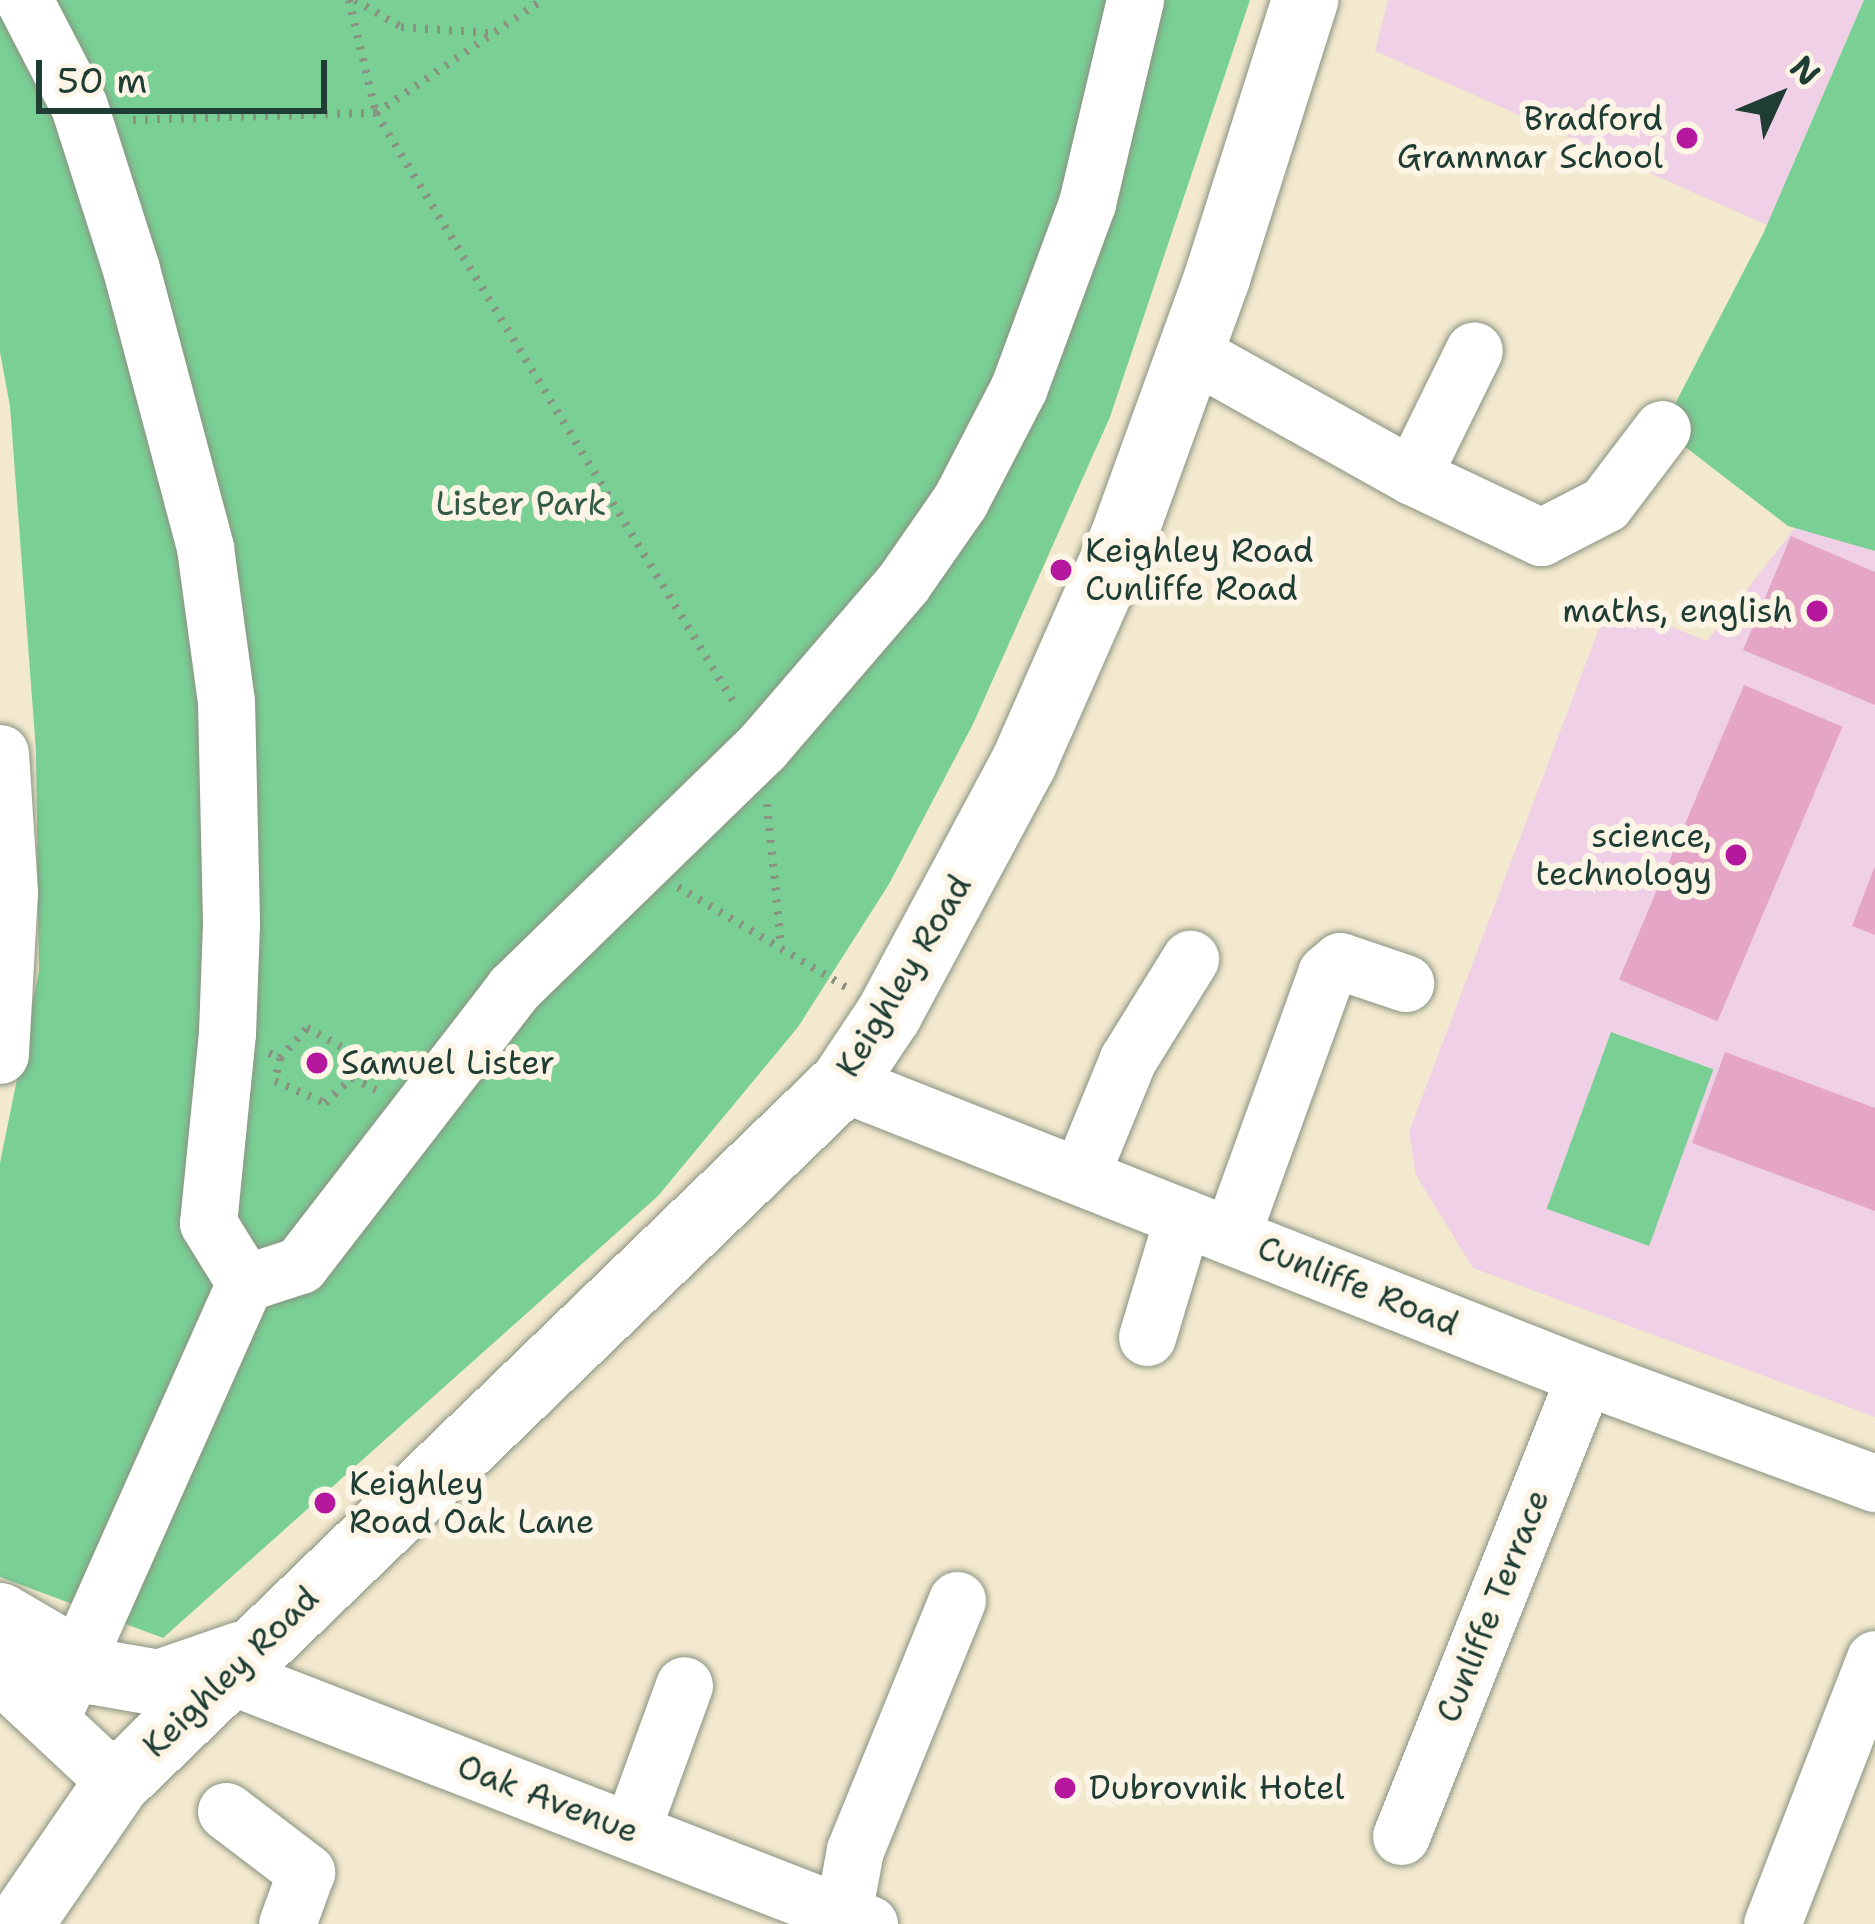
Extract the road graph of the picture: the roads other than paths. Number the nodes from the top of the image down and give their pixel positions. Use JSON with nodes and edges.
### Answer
{"nodes":[{"id":1,"x":24,"y":0,"type":"edge"},
{"id":2,"x":1135,"y":0,"type":"edge"},
{"id":3,"x":1305,"y":0,"type":"edge"},
{"id":4,"x":1474,"y":350,"type":"dead end"},
{"id":5,"x":1192,"y":353,"type":"junction"},
{"id":6,"x":1662,"y":429,"type":"dead end"},
{"id":7,"x":1412,"y":476,"type":"junction"},
{"id":8,"x":0,"y":753,"type":"edge"},
{"id":9,"x":1190,"y":959,"type":"dead end"},
{"id":10,"x":1405,"y":983,"type":"dead end"},
{"id":11,"x":0,"y":1055,"type":"edge"},
{"id":12,"x":843,"y":1083,"type":"junction"},
{"id":13,"x":1081,"y":1176,"type":"junction"},
{"id":14,"x":1207,"y":1226,"type":"junction"},
{"id":15,"x":245,"y":1282,"type":"junction"},
{"id":16,"x":1147,"y":1337,"type":"dead end"},
{"id":17,"x":1585,"y":1376,"type":"junction"},
{"id":18,"x":1875,"y":1483,"type":"edge"},
{"id":19,"x":957,"y":1600,"type":"dead end"},
{"id":20,"x":0,"y":1616,"type":"edge"},
{"id":21,"x":1875,"y":1660,"type":"edge"},
{"id":22,"x":238,"y":1663,"type":"junction"},
{"id":23,"x":0,"y":1674,"type":"edge"},
{"id":24,"x":685,"y":1685,"type":"dead end"},
{"id":25,"x":65,"y":1689,"type":"junction"},
{"id":26,"x":117,"y":1783,"type":"junction"},
{"id":27,"x":226,"y":1810,"type":"dead end"},
{"id":28,"x":632,"y":1831,"type":"junction"},
{"id":29,"x":1401,"y":1836,"type":"dead end"},
{"id":30,"x":856,"y":1919,"type":"edge"},
{"id":31,"x":20,"y":1924,"type":"edge"},
{"id":32,"x":287,"y":1924,"type":"edge"},
{"id":33,"x":1772,"y":1924,"type":"edge"}],
"edges":[{"from":1,"to":15,"type":"street"},
{"from":2,"to":15,"type":"street"},
{"from":3,"to":5,"type":"highway","name":"Keighley Road"},
{"from":4,"to":7,"type":"street"},
{"from":5,"to":7,"type":"street"},
{"from":5,"to":12,"type":"highway","name":"Keighley Road"},
{"from":6,"to":7,"type":"street"},
{"from":8,"to":11,"type":"street"},
{"from":9,"to":13,"type":"street"},
{"from":10,"to":14,"type":"street"},
{"from":12,"to":13,"type":"street","name":"Cunliffe Road"},
{"from":12,"to":22,"type":"highway","name":"Keighley Road"},
{"from":13,"to":14,"type":"street","name":"Cunliffe Road"},
{"from":14,"to":16,"type":"street"},
{"from":14,"to":17,"type":"street","name":"Cunliffe Road"},
{"from":15,"to":25,"type":"street"},
{"from":17,"to":18,"type":"street","name":"Cunliffe Road"},
{"from":17,"to":29,"type":"street","name":"Cunliffe Terrace"},
{"from":19,"to":30,"type":"street"},
{"from":20,"to":25,"type":"highway"},
{"from":21,"to":33,"type":"street"},
{"from":22,"to":25,"type":"highway"},
{"from":22,"to":26,"type":"highway","name":"Keighley Road"},
{"from":22,"to":28,"type":"street","name":"Oak Avenue"},
{"from":23,"to":25,"type":"street"},
{"from":24,"to":28,"type":"street"},
{"from":25,"to":26,"type":"street"},
{"from":26,"to":31,"type":"highway","name":"Keighley Road"},
{"from":27,"to":32,"type":"street"},
{"from":28,"to":30,"type":"street","name":"Oak Avenue"}]}
